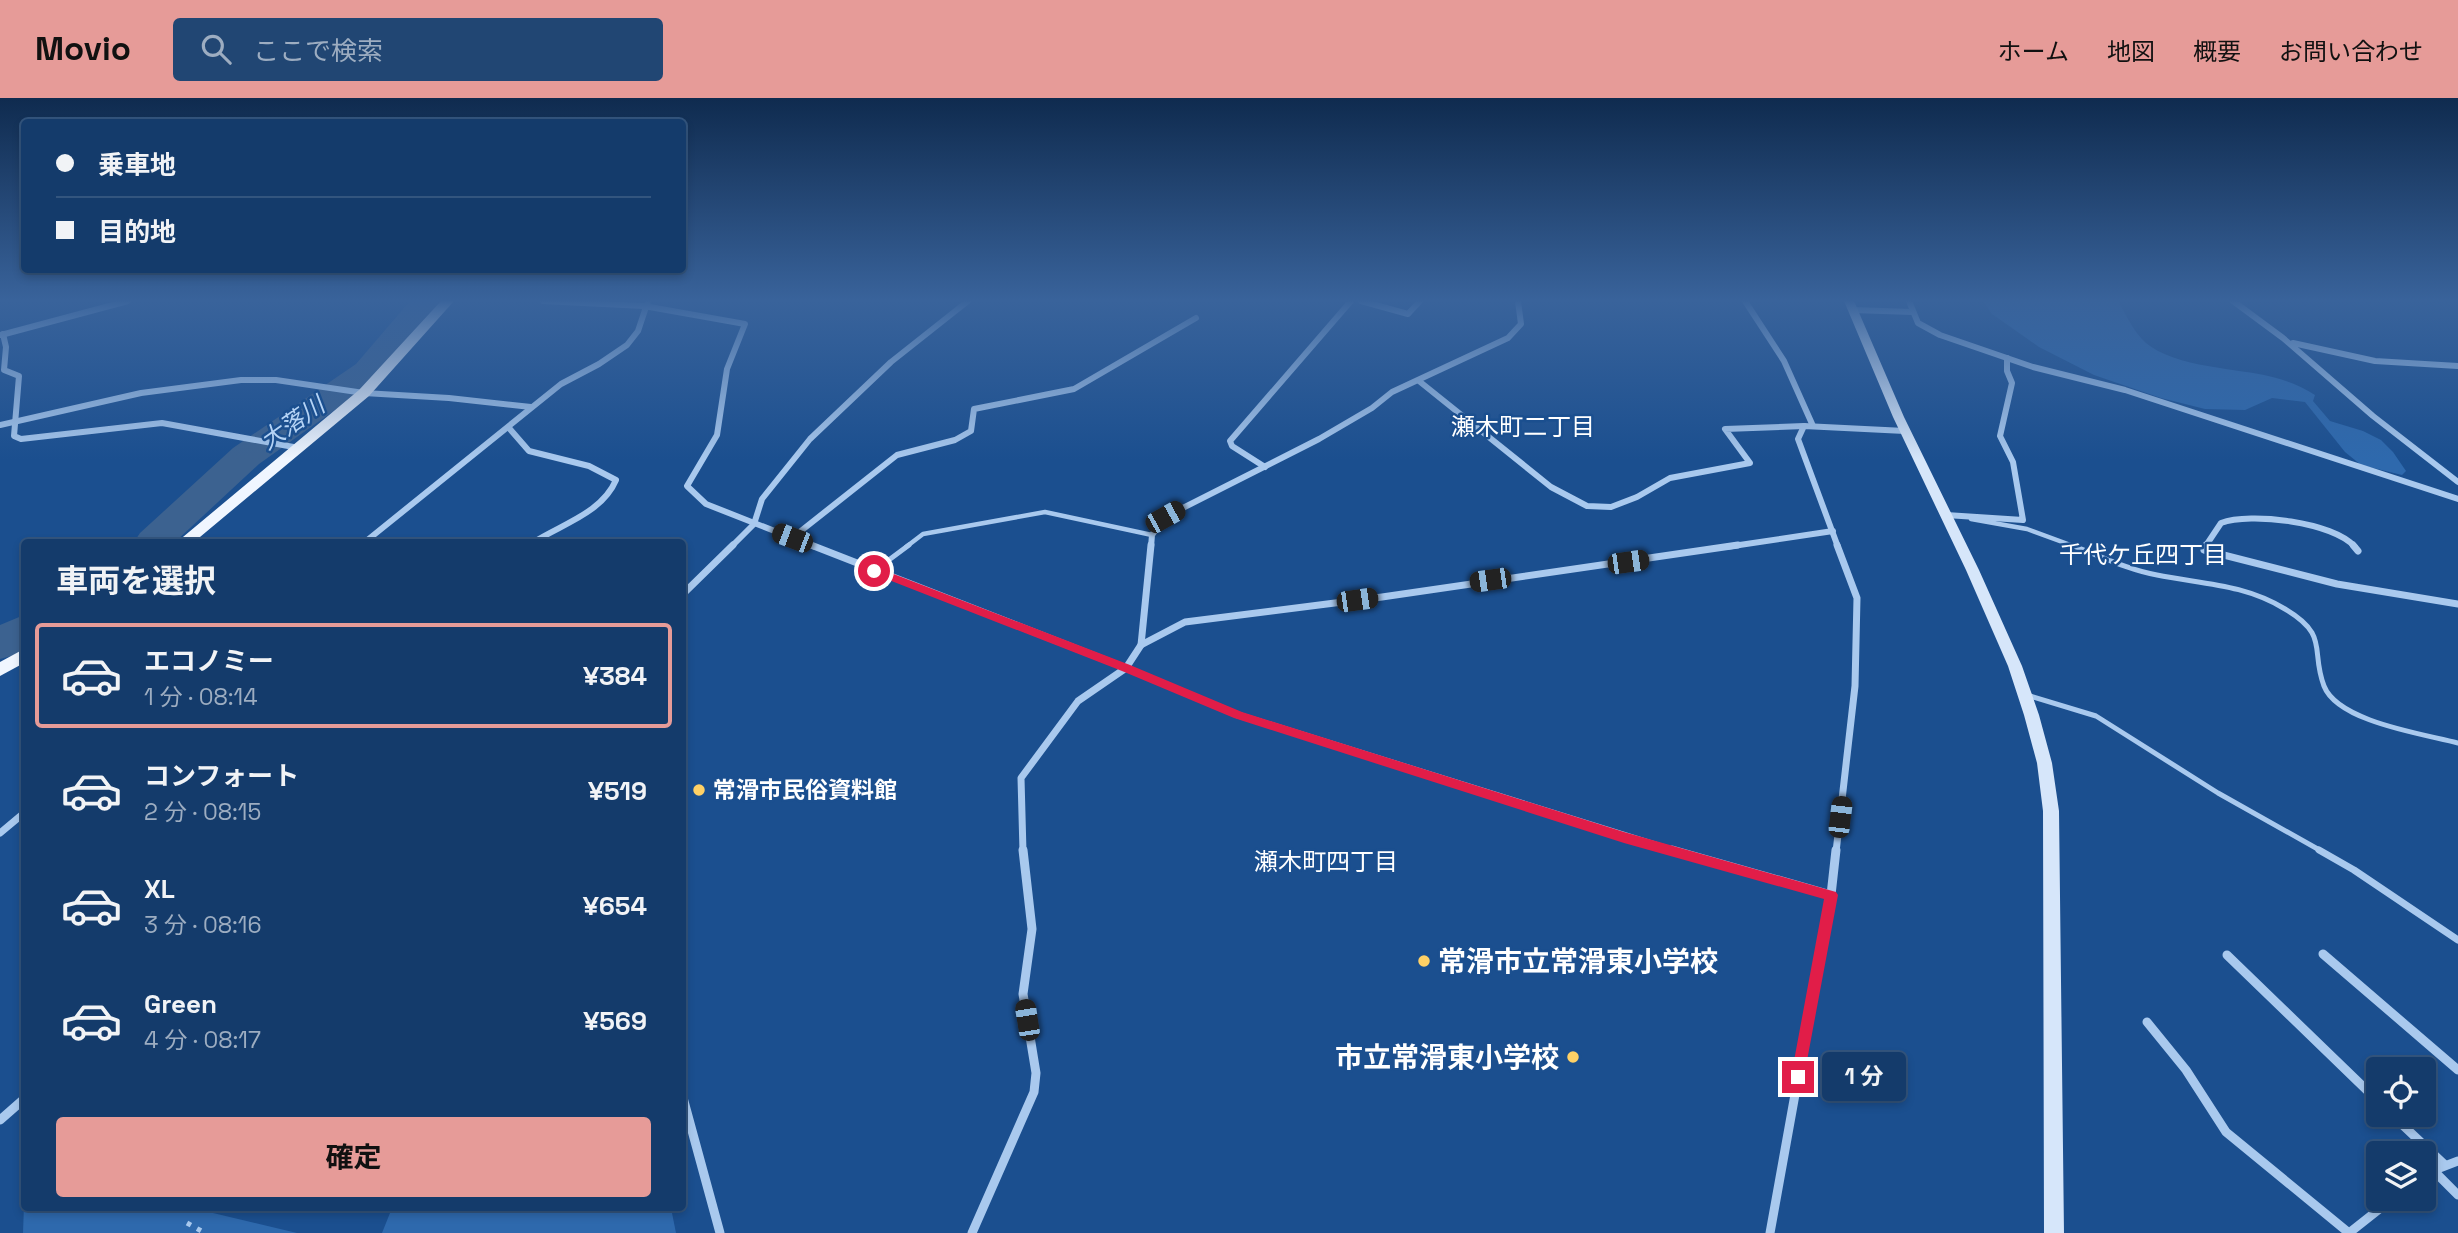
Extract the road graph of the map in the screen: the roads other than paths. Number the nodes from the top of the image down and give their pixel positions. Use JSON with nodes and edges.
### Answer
{"nodes":[{"id":1,"x":5,"y":354,"type":"edge"},
{"id":2,"x":400,"y":354,"type":"edge"},
{"id":3,"x":614,"y":354,"type":"edge"},
{"id":4,"x":732,"y":354,"type":"edge"},
{"id":5,"x":901,"y":354,"type":"edge"},
{"id":6,"x":1134,"y":354,"type":"edge"},
{"id":7,"x":1303,"y":354,"type":"edge"},
{"id":8,"x":1473,"y":354,"type":"edge"},
{"id":9,"x":1780,"y":354,"type":"edge"},
{"id":10,"x":1872,"y":354,"type":"edge"},
{"id":11,"x":1996,"y":354,"type":"edge"},
{"id":12,"x":2305,"y":354,"type":"edge"},
{"id":13,"x":2335,"y":354,"type":"edge"},
{"id":14,"x":2007,"y":358,"type":"junction"},
{"id":15,"x":2458,"y":366,"type":"edge"},
{"id":16,"x":1419,"y":381,"type":"junction"},
{"id":17,"x":364,"y":393,"type":"junction"},
{"id":18,"x":531,"y":408,"type":"junction"},
{"id":19,"x":16,"y":422,"type":"junction"},
{"id":20,"x":0,"y":425,"type":"edge"},
{"id":21,"x":1809,"y":426,"type":"junction"},
{"id":22,"x":509,"y":428,"type":"junction"},
{"id":23,"x":1905,"y":431,"type":"junction"},
{"id":24,"x":300,"y":448,"type":"junction"},
{"id":25,"x":1265,"y":467,"type":"junction"},
{"id":26,"x":2458,"y":482,"type":"edge"},
{"id":27,"x":2458,"y":499,"type":"edge"},
{"id":28,"x":1953,"y":516,"type":"junction"},
{"id":29,"x":754,"y":524,"type":"junction"},
{"id":30,"x":1833,"y":531,"type":"junction"},
{"id":31,"x":1152,"y":534,"type":"junction"},
{"id":32,"x":792,"y":538,"type":"junction"},
{"id":33,"x":189,"y":539,"type":"edge"},
{"id":34,"x":369,"y":539,"type":"edge"},
{"id":35,"x":539,"y":539,"type":"edge"},
{"id":36,"x":2358,"y":551,"type":"dead end"},
{"id":37,"x":874,"y":571,"type":"junction"},
{"id":38,"x":686,"y":591,"type":"edge"},
{"id":39,"x":2458,"y":604,"type":"edge"},
{"id":40,"x":1141,"y":645,"type":"junction"},
{"id":41,"x":21,"y":657,"type":"edge"},
{"id":42,"x":1126,"y":668,"type":"junction"},
{"id":43,"x":0,"y":670,"type":"edge"},
{"id":44,"x":2024,"y":694,"type":"junction"},
{"id":45,"x":2458,"y":743,"type":"edge"},
{"id":46,"x":21,"y":815,"type":"edge"},
{"id":47,"x":0,"y":832,"type":"edge"},
{"id":48,"x":1832,"y":895,"type":"junction"},
{"id":49,"x":2458,"y":940,"type":"edge"},
{"id":50,"x":2323,"y":954,"type":"dead end"},
{"id":51,"x":2227,"y":956,"type":"dead end"},
{"id":52,"x":2147,"y":1022,"type":"dead end"},
{"id":53,"x":2458,"y":1070,"type":"edge"},
{"id":54,"x":2366,"y":1089,"type":"edge"},
{"id":55,"x":21,"y":1102,"type":"edge"},
{"id":56,"x":686,"y":1109,"type":"edge"},
{"id":57,"x":0,"y":1120,"type":"edge"},
{"id":58,"x":2405,"y":1127,"type":"edge"},
{"id":59,"x":2458,"y":1161,"type":"edge"},
{"id":60,"x":2445,"y":1165,"type":"junction"},
{"id":61,"x":2436,"y":1169,"type":"edge"},
{"id":62,"x":2436,"y":1178,"type":"edge"},
{"id":63,"x":2458,"y":1195,"type":"edge"},
{"id":64,"x":2377,"y":1211,"type":"edge"},
{"id":65,"x":720,"y":1233,"type":"edge"},
{"id":66,"x":972,"y":1233,"type":"edge"},
{"id":67,"x":1770,"y":1233,"type":"edge"},
{"id":68,"x":2054,"y":1233,"type":"edge"}],
"edges":[{"from":1,"to":19,"type":"street"},
{"from":2,"to":17,"type":"main road"},
{"from":3,"to":18,"type":"street"},
{"from":4,"to":29,"type":"street"},
{"from":5,"to":29,"type":"street"},
{"from":6,"to":32,"type":"street"},
{"from":7,"to":25,"type":"street"},
{"from":8,"to":16,"type":"street"},
{"from":9,"to":21,"type":"street"},
{"from":10,"to":23,"type":"street"},
{"from":11,"to":14,"type":"street"},
{"from":12,"to":26,"type":"street"},
{"from":13,"to":15,"type":"street"},
{"from":14,"to":27,"type":"street"},
{"from":14,"to":28,"type":"street"},
{"from":16,"to":21,"type":"street"},
{"from":16,"to":25,"type":"street"},
{"from":17,"to":18,"type":"street"},
{"from":17,"to":19,"type":"street"},
{"from":17,"to":24,"type":"main road"},
{"from":18,"to":22,"type":"street"},
{"from":19,"to":20,"type":"street"},
{"from":19,"to":24,"type":"street"},
{"from":21,"to":23,"type":"street"},
{"from":21,"to":30,"type":"street"},
{"from":22,"to":34,"type":"street"},
{"from":22,"to":35,"type":"street"},
{"from":23,"to":28,"type":"street"},
{"from":24,"to":33,"type":"main road"},
{"from":25,"to":31,"type":"street"},
{"from":28,"to":44,"type":"street"},
{"from":28,"to":45,"type":"lane"},
{"from":29,"to":32,"type":"street"},
{"from":29,"to":38,"type":"street"},
{"from":30,"to":40,"type":"street"},
{"from":30,"to":48,"type":"street"},
{"from":31,"to":37,"type":"lane"},
{"from":31,"to":40,"type":"street"},
{"from":32,"to":37,"type":"street"},
{"from":36,"to":39,"type":"street"},
{"from":37,"to":42,"type":"street"},
{"from":40,"to":42,"type":"street"},
{"from":41,"to":43,"type":"main road"},
{"from":42,"to":48,"type":"street"},
{"from":42,"to":66,"type":"street"},
{"from":44,"to":49,"type":"lane"},
{"from":44,"to":68,"type":"street"},
{"from":46,"to":47,"type":"street"},
{"from":48,"to":67,"type":"street"},
{"from":50,"to":53,"type":"street"},
{"from":51,"to":54,"type":"street"},
{"from":52,"to":64,"type":"street"},
{"from":55,"to":57,"type":"street"},
{"from":56,"to":65,"type":"street"},
{"from":58,"to":60,"type":"street"},
{"from":59,"to":60,"type":"street"},
{"from":60,"to":61,"type":"street"},
{"from":62,"to":63,"type":"street"}]}
